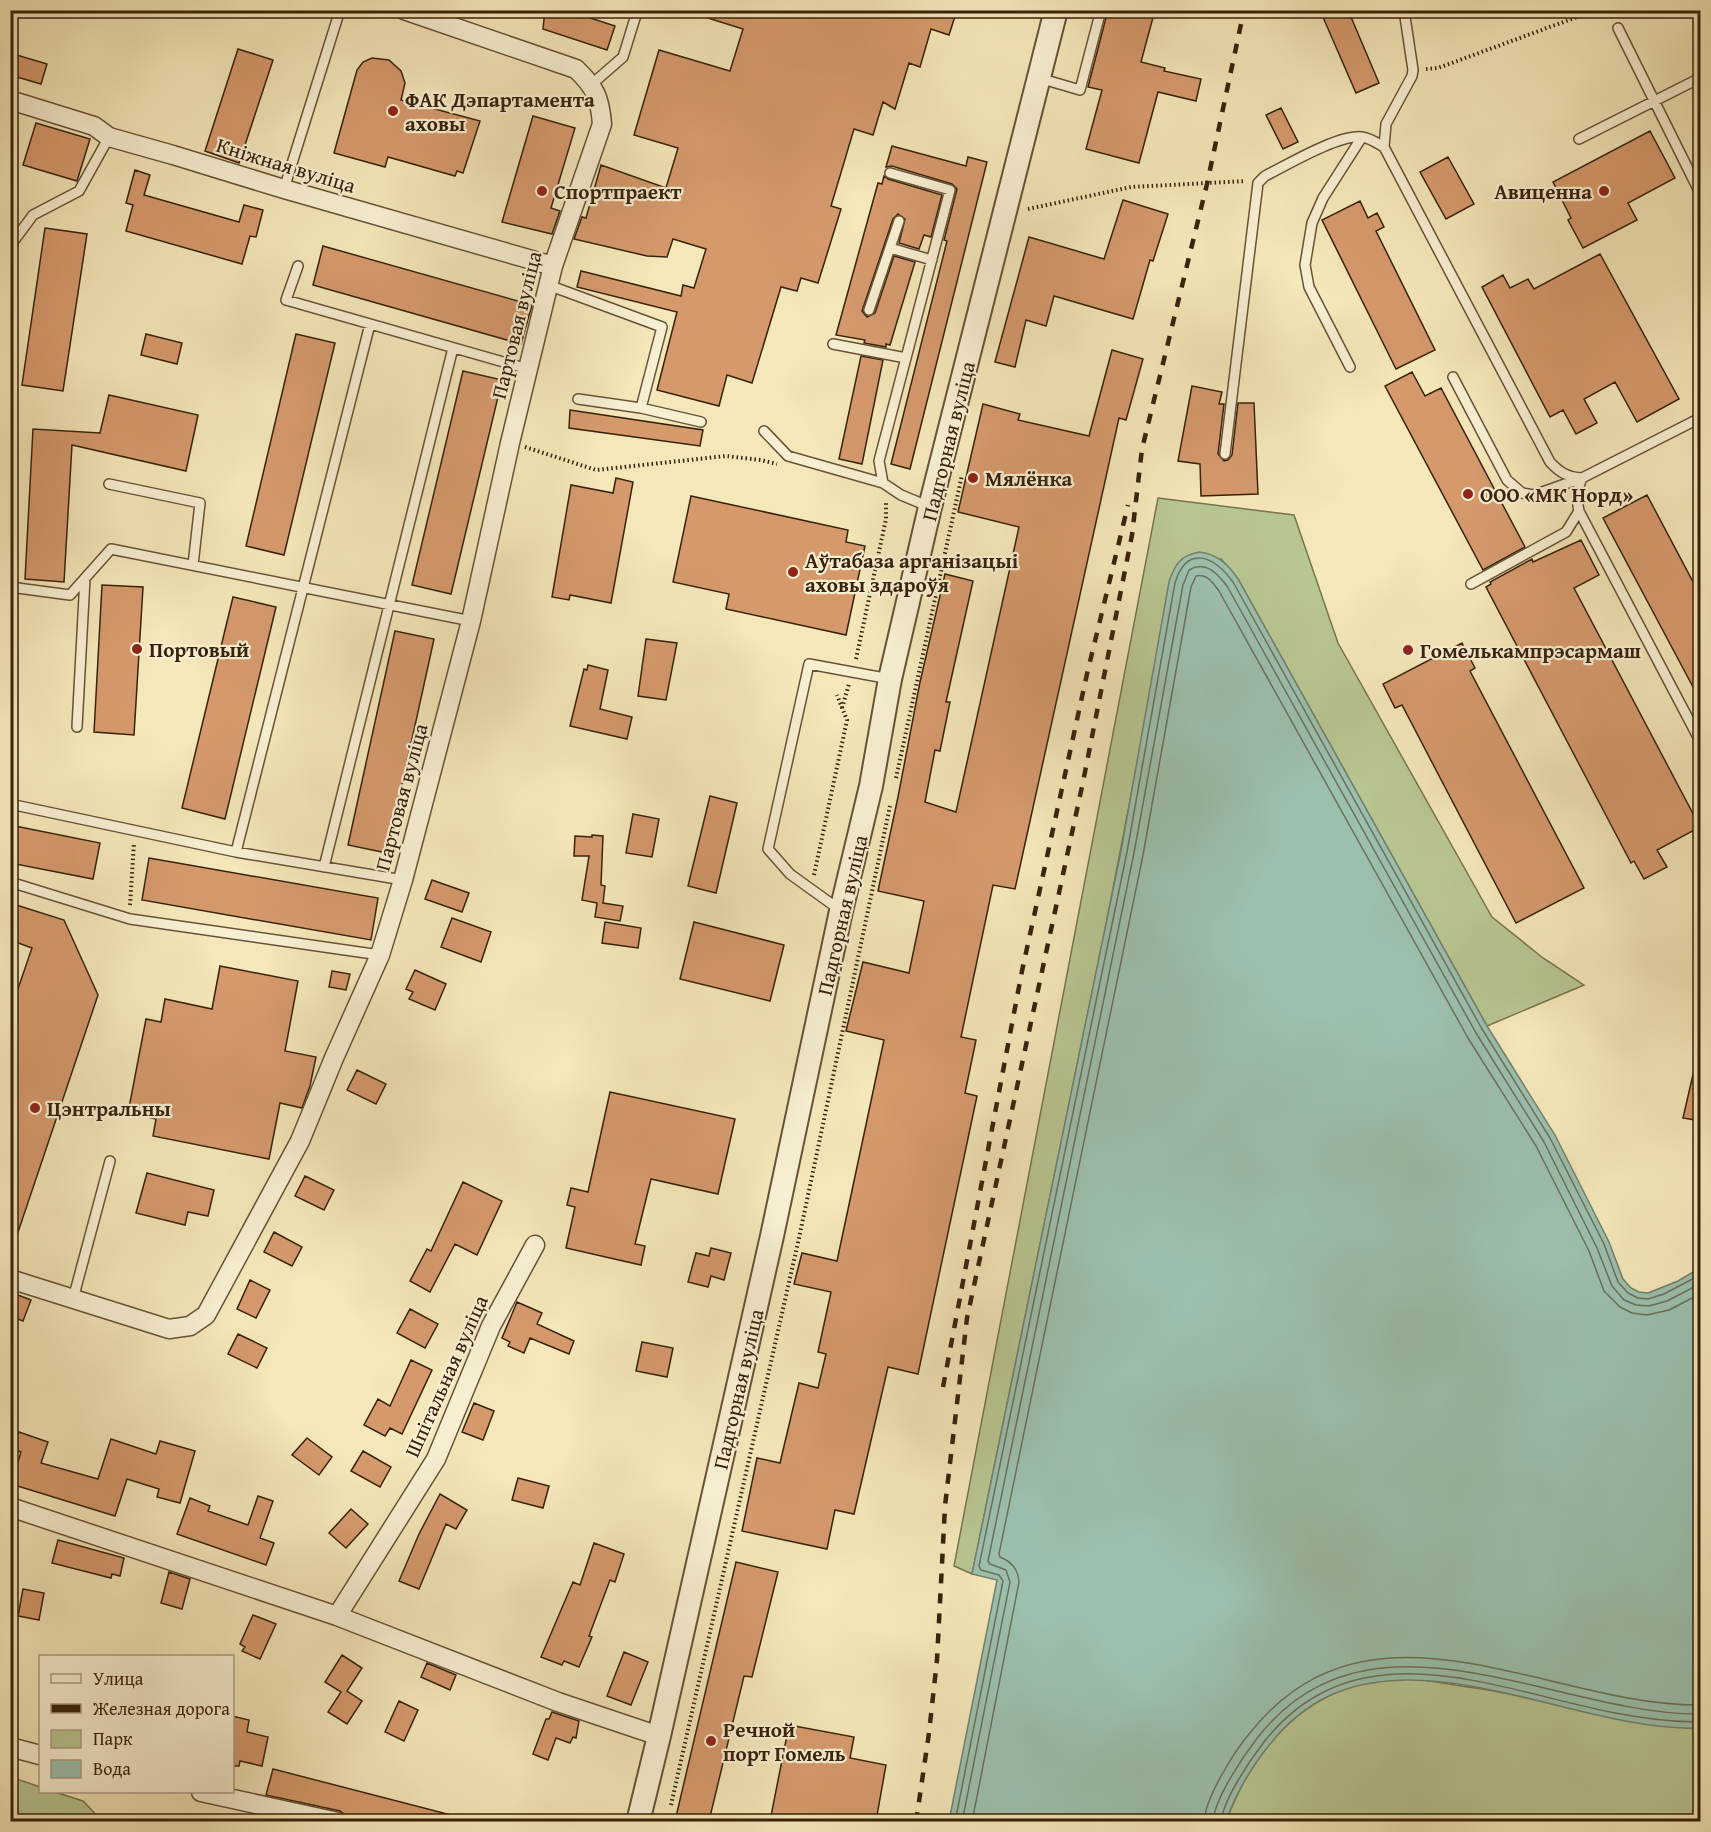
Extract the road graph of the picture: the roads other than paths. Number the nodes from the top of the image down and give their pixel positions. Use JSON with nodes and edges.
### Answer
{"nodes":[{"id":1,"x":340,"y":10,"type":"edge"},
{"id":2,"x":404,"y":10,"type":"edge"},
{"id":3,"x":634,"y":10,"type":"edge"},
{"id":4,"x":1056,"y":10,"type":"edge"},
{"id":5,"x":1101,"y":10,"type":"edge"},
{"id":6,"x":1404,"y":10,"type":"edge"},
{"id":7,"x":1618,"y":28,"type":"dead end"},
{"id":8,"x":1039,"y":78,"type":"junction"},
{"id":9,"x":1701,"y":78,"type":"edge"},
{"id":10,"x":592,"y":84,"type":"junction"},
{"id":11,"x":10,"y":100,"type":"edge"},
{"id":12,"x":1654,"y":101,"type":"junction"},
{"id":13,"x":109,"y":137,"type":"junction"},
{"id":14,"x":1362,"y":137,"type":"junction"},
{"id":15,"x":1579,"y":139,"type":"dead end"},
{"id":16,"x":1384,"y":147,"type":"junction"},
{"id":17,"x":890,"y":173,"type":"dead end"},
{"id":18,"x":284,"y":189,"type":"junction"},
{"id":19,"x":1701,"y":193,"type":"edge"},
{"id":20,"x":899,"y":221,"type":"dead end"},
{"id":21,"x":890,"y":248,"type":"junction"},
{"id":22,"x":932,"y":260,"type":"junction"},
{"id":23,"x":10,"y":262,"type":"edge"},
{"id":24,"x":298,"y":266,"type":"dead end"},
{"id":25,"x":553,"y":266,"type":"junction"},
{"id":26,"x":548,"y":285,"type":"junction"},
{"id":27,"x":869,"y":310,"type":"dead end"},
{"id":28,"x":370,"y":324,"type":"junction"},
{"id":29,"x":833,"y":344,"type":"dead end"},
{"id":30,"x":453,"y":348,"type":"junction"},
{"id":31,"x":906,"y":358,"type":"junction"},
{"id":32,"x":1350,"y":367,"type":"dead end"},
{"id":33,"x":528,"y":369,"type":"junction"},
{"id":34,"x":1453,"y":377,"type":"dead end"},
{"id":35,"x":578,"y":399,"type":"dead end"},
{"id":36,"x":641,"y":408,"type":"junction"},
{"id":37,"x":1701,"y":418,"type":"edge"},
{"id":38,"x":700,"y":422,"type":"dead end"},
{"id":39,"x":764,"y":431,"type":"dead end"},
{"id":40,"x":1225,"y":454,"type":"dead end"},
{"id":41,"x":1582,"y":478,"type":"junction"},
{"id":42,"x":883,"y":483,"type":"junction"},
{"id":43,"x":109,"y":484,"type":"dead end"},
{"id":44,"x":930,"y":507,"type":"junction"},
{"id":45,"x":1579,"y":512,"type":"junction"},
{"id":46,"x":193,"y":565,"type":"junction"},
{"id":47,"x":85,"y":578,"type":"junction"},
{"id":48,"x":1471,"y":585,"type":"dead end"},
{"id":49,"x":10,"y":587,"type":"edge"},
{"id":50,"x":302,"y":588,"type":"junction"},
{"id":51,"x":388,"y":605,"type":"junction"},
{"id":52,"x":471,"y":621,"type":"junction"},
{"id":53,"x":891,"y":679,"type":"junction"},
{"id":54,"x":77,"y":727,"type":"dead end"},
{"id":55,"x":1701,"y":741,"type":"edge"},
{"id":56,"x":10,"y":804,"type":"edge"},
{"id":57,"x":236,"y":852,"type":"junction"},
{"id":58,"x":324,"y":867,"type":"junction"},
{"id":59,"x":403,"y":880,"type":"junction"},
{"id":60,"x":10,"y":882,"type":"edge"},
{"id":61,"x":841,"y":911,"type":"junction"},
{"id":62,"x":380,"y":955,"type":"junction"},
{"id":63,"x":110,"y":1161,"type":"dead end"},
{"id":64,"x":535,"y":1245,"type":"dead end"},
{"id":65,"x":10,"y":1279,"type":"edge"},
{"id":66,"x":73,"y":1299,"type":"junction"},
{"id":67,"x":10,"y":1506,"type":"edge"},
{"id":68,"x":337,"y":1616,"type":"junction"},
{"id":69,"x":659,"y":1736,"type":"junction"},
{"id":70,"x":10,"y":1747,"type":"edge"},
{"id":71,"x":39,"y":1755,"type":"edge"},
{"id":72,"x":210,"y":1793,"type":"edge"},
{"id":73,"x":338,"y":1821,"type":"edge"},
{"id":74,"x":638,"y":1821,"type":"edge"}],
"edges":[{"from":1,"to":18,"type":"lane"},
{"from":2,"to":10,"type":"street","name":"Партовая вуліца"},
{"from":3,"to":10,"type":"lane"},
{"from":4,"to":8,"type":"street","name":"Падгорная вуліца"},
{"from":5,"to":8,"type":"lane"},
{"from":6,"to":16,"type":"lane"},
{"from":7,"to":12,"type":"lane"},
{"from":8,"to":44,"type":"street","name":"Падгорная вуліца"},
{"from":9,"to":12,"type":"lane"},
{"from":10,"to":25,"type":"street","name":"Партовая вуліца"},
{"from":11,"to":13,"type":"street","name":"Кніжная вуліца"},
{"from":12,"to":15,"type":"lane"},
{"from":12,"to":19,"type":"lane"},
{"from":13,"to":18,"type":"street","name":"Кніжная вуліца"},
{"from":13,"to":23,"type":"lane"},
{"from":14,"to":16,"type":"lane"},
{"from":14,"to":32,"type":"lane"},
{"from":14,"to":40,"type":"lane"},
{"from":16,"to":41,"type":"lane"},
{"from":17,"to":22,"type":"lane"},
{"from":18,"to":25,"type":"street","name":"Кніжная вуліца"},
{"from":20,"to":21,"type":"lane"},
{"from":21,"to":22,"type":"lane"},
{"from":21,"to":27,"type":"lane"},
{"from":22,"to":31,"type":"lane"},
{"from":24,"to":28,"type":"lane"},
{"from":25,"to":26,"type":"street","name":"Партовая вуліца"},
{"from":26,"to":33,"type":"street","name":"Партовая вуліца"},
{"from":26,"to":36,"type":"lane"},
{"from":28,"to":30,"type":"lane"},
{"from":28,"to":50,"type":"lane"},
{"from":29,"to":31,"type":"lane"},
{"from":30,"to":33,"type":"lane"},
{"from":30,"to":51,"type":"lane"},
{"from":31,"to":42,"type":"lane"},
{"from":33,"to":52,"type":"street","name":"Партовая вуліца"},
{"from":34,"to":41,"type":"lane"},
{"from":35,"to":36,"type":"lane"},
{"from":36,"to":38,"type":"lane"},
{"from":37,"to":41,"type":"lane"},
{"from":39,"to":42,"type":"lane"},
{"from":41,"to":45,"type":"lane"},
{"from":42,"to":44,"type":"lane"},
{"from":43,"to":46,"type":"lane"},
{"from":44,"to":53,"type":"street","name":"Падгорная вуліца"},
{"from":45,"to":48,"type":"lane"},
{"from":45,"to":55,"type":"lane"},
{"from":46,"to":47,"type":"lane"},
{"from":46,"to":50,"type":"lane"},
{"from":47,"to":49,"type":"lane"},
{"from":47,"to":54,"type":"lane"},
{"from":50,"to":51,"type":"lane"},
{"from":50,"to":57,"type":"lane"},
{"from":51,"to":52,"type":"lane"},
{"from":51,"to":58,"type":"lane"},
{"from":52,"to":59,"type":"street","name":"Партовая вуліца"},
{"from":53,"to":61,"type":"street","name":"Падгорная вуліца"},
{"from":53,"to":61,"type":"lane"},
{"from":56,"to":57,"type":"lane"},
{"from":57,"to":58,"type":"lane"},
{"from":58,"to":59,"type":"lane"},
{"from":59,"to":62,"type":"street","name":"Партовая вуліца"},
{"from":60,"to":62,"type":"lane"},
{"from":61,"to":69,"type":"street","name":"Падгорная вуліца"},
{"from":62,"to":66,"type":"street","name":"Партовая вуліца"},
{"from":63,"to":66,"type":"lane"},
{"from":64,"to":68,"type":"street","name":"Шпітальная вуліца"},
{"from":65,"to":66,"type":"street","name":"Партовая вуліца"},
{"from":67,"to":68,"type":"street"},
{"from":68,"to":69,"type":"street"},
{"from":69,"to":74,"type":"street","name":"Падгорная вуліца"},
{"from":70,"to":71,"type":"street"},
{"from":72,"to":73,"type":"street"}]}
